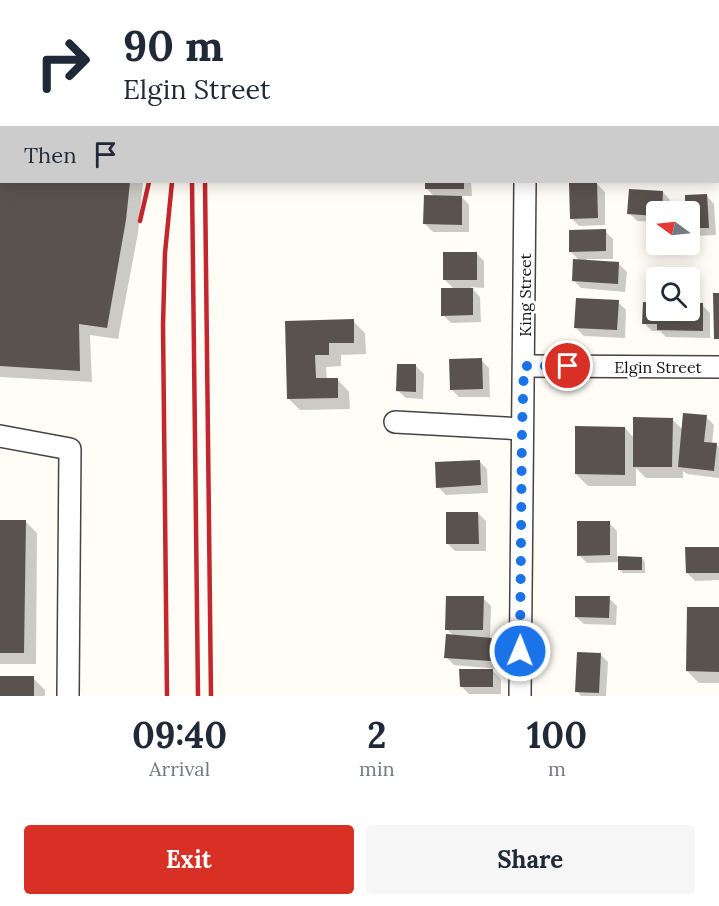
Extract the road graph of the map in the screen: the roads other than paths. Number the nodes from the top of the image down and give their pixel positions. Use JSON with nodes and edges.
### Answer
{"nodes":[{"id":1,"x":525,"y":183,"type":"edge"},
{"id":2,"x":524,"y":366,"type":"junction"},
{"id":3,"x":719,"y":367,"type":"edge"},
{"id":4,"x":395,"y":422,"type":"dead end"},
{"id":5,"x":522,"y":429,"type":"junction"},
{"id":6,"x":0,"y":436,"type":"edge"},
{"id":7,"x":68,"y":696,"type":"edge"},
{"id":8,"x":520,"y":696,"type":"edge"}],
"edges":[{"from":1,"to":2,"type":"street","name":"King Street"},
{"from":2,"to":3,"type":"street","name":"Elgin Street"},
{"from":2,"to":5,"type":"street","name":"King Street"},
{"from":4,"to":5,"type":"street"},
{"from":5,"to":8,"type":"street","name":"King Street"},
{"from":6,"to":7,"type":"street"}]}
